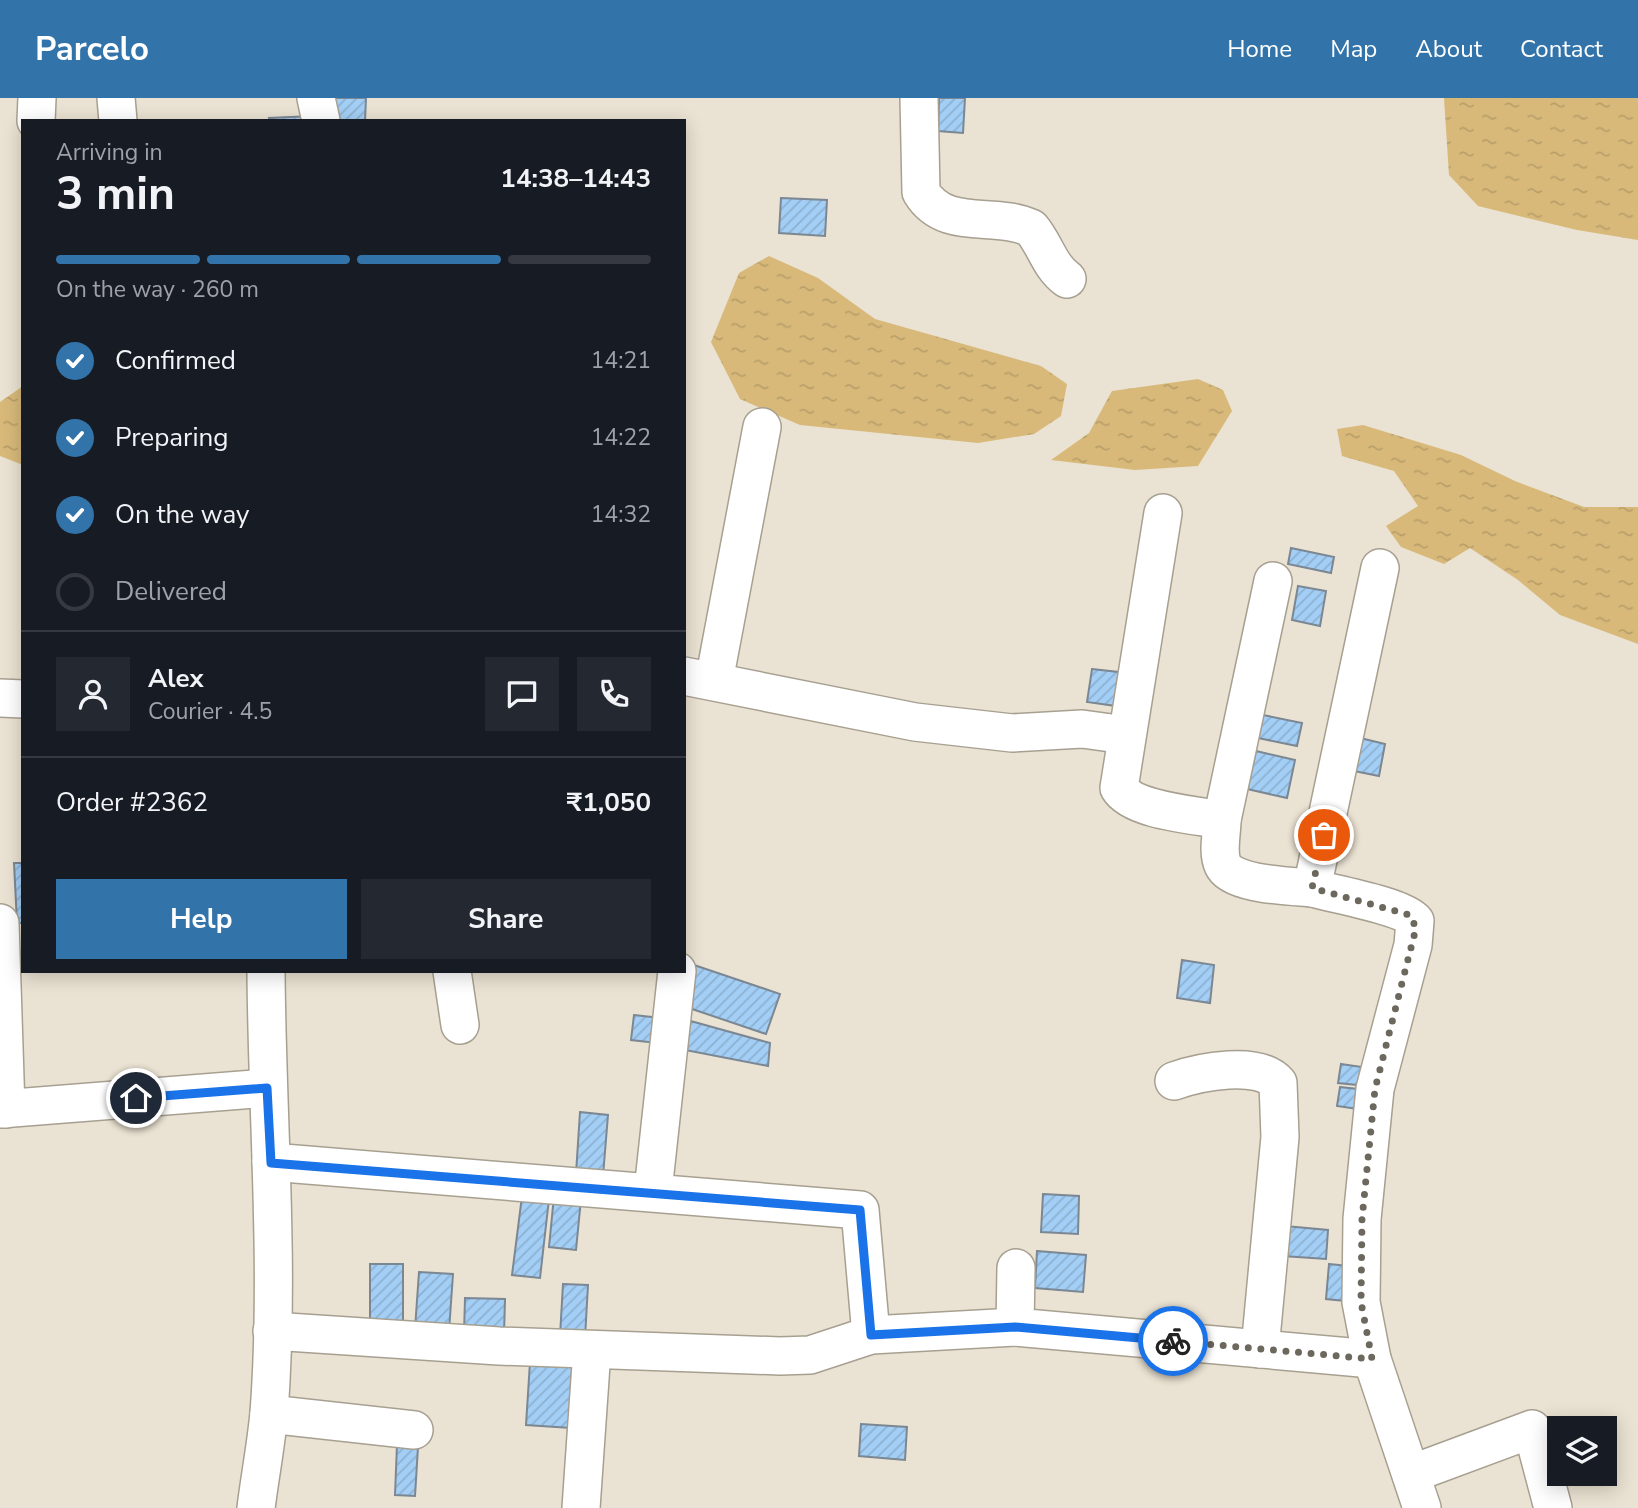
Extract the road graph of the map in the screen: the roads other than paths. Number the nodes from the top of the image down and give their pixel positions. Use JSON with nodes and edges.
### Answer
{"nodes":[{"id":1,"x":37,"y":98,"type":"edge"},
{"id":2,"x":116,"y":98,"type":"edge"},
{"id":3,"x":316,"y":98,"type":"edge"},
{"id":4,"x":919,"y":98,"type":"edge"},
{"id":5,"x":36,"y":119,"type":"edge"},
{"id":6,"x":118,"y":119,"type":"edge"},
{"id":7,"x":321,"y":119,"type":"edge"},
{"id":8,"x":1067,"y":279,"type":"dead end"},
{"id":9,"x":762,"y":427,"type":"dead end"},
{"id":10,"x":1163,"y":513,"type":"dead end"},
{"id":11,"x":1380,"y":568,"type":"dead end"},
{"id":12,"x":1273,"y":582,"type":"dead end"},
{"id":13,"x":699,"y":679,"type":"edge"},
{"id":14,"x":0,"y":698,"type":"edge"},
{"id":15,"x":21,"y":699,"type":"edge"},
{"id":16,"x":1126,"y":735,"type":"junction"},
{"id":17,"x":1222,"y":820,"type":"junction"},
{"id":18,"x":1312,"y":888,"type":"junction"},
{"id":19,"x":6,"y":947,"type":"edge"},
{"id":20,"x":266,"y":973,"type":"edge"},
{"id":21,"x":452,"y":973,"type":"edge"},
{"id":22,"x":677,"y":973,"type":"edge"},
{"id":23,"x":460,"y":1025,"type":"dead end"},
{"id":24,"x":1174,"y":1081,"type":"dead end"},
{"id":25,"x":267,"y":1088,"type":"junction"},
{"id":26,"x":3,"y":1109,"type":"edge"},
{"id":27,"x":271,"y":1163,"type":"junction"},
{"id":28,"x":653,"y":1191,"type":"junction"},
{"id":29,"x":1016,"y":1268,"type":"dead end"},
{"id":30,"x":1015,"y":1327,"type":"junction"},
{"id":31,"x":272,"y":1331,"type":"junction"},
{"id":32,"x":871,"y":1335,"type":"junction"},
{"id":33,"x":1260,"y":1349,"type":"junction"},
{"id":34,"x":592,"y":1350,"type":"junction"},
{"id":35,"x":1372,"y":1359,"type":"junction"},
{"id":36,"x":269,"y":1414,"type":"junction"},
{"id":37,"x":414,"y":1430,"type":"dead end"},
{"id":38,"x":1411,"y":1474,"type":"junction"},
{"id":39,"x":256,"y":1508,"type":"edge"},
{"id":40,"x":581,"y":1508,"type":"edge"},
{"id":41,"x":1422,"y":1508,"type":"edge"},
{"id":42,"x":1553,"y":1508,"type":"edge"}],
"edges":[{"from":1,"to":5,"type":"street"},
{"from":2,"to":6,"type":"street"},
{"from":3,"to":7,"type":"street"},
{"from":4,"to":8,"type":"street"},
{"from":9,"to":13,"type":"street"},
{"from":10,"to":16,"type":"street"},
{"from":11,"to":18,"type":"street"},
{"from":12,"to":17,"type":"street"},
{"from":13,"to":16,"type":"street"},
{"from":14,"to":15,"type":"street"},
{"from":16,"to":17,"type":"street"},
{"from":17,"to":18,"type":"street"},
{"from":18,"to":35,"type":"street"},
{"from":19,"to":26,"type":"street"},
{"from":20,"to":25,"type":"street"},
{"from":21,"to":23,"type":"street"},
{"from":22,"to":28,"type":"street"},
{"from":24,"to":33,"type":"street"},
{"from":25,"to":26,"type":"street"},
{"from":25,"to":27,"type":"street"},
{"from":27,"to":28,"type":"street"},
{"from":27,"to":31,"type":"street"},
{"from":28,"to":32,"type":"street"},
{"from":29,"to":30,"type":"street"},
{"from":30,"to":32,"type":"street"},
{"from":30,"to":33,"type":"street"},
{"from":31,"to":34,"type":"street"},
{"from":31,"to":36,"type":"street"},
{"from":32,"to":34,"type":"street"},
{"from":33,"to":35,"type":"street"},
{"from":34,"to":40,"type":"street"},
{"from":35,"to":38,"type":"street"},
{"from":36,"to":37,"type":"street"},
{"from":36,"to":39,"type":"street"},
{"from":38,"to":41,"type":"street"},
{"from":38,"to":42,"type":"street"}]}
